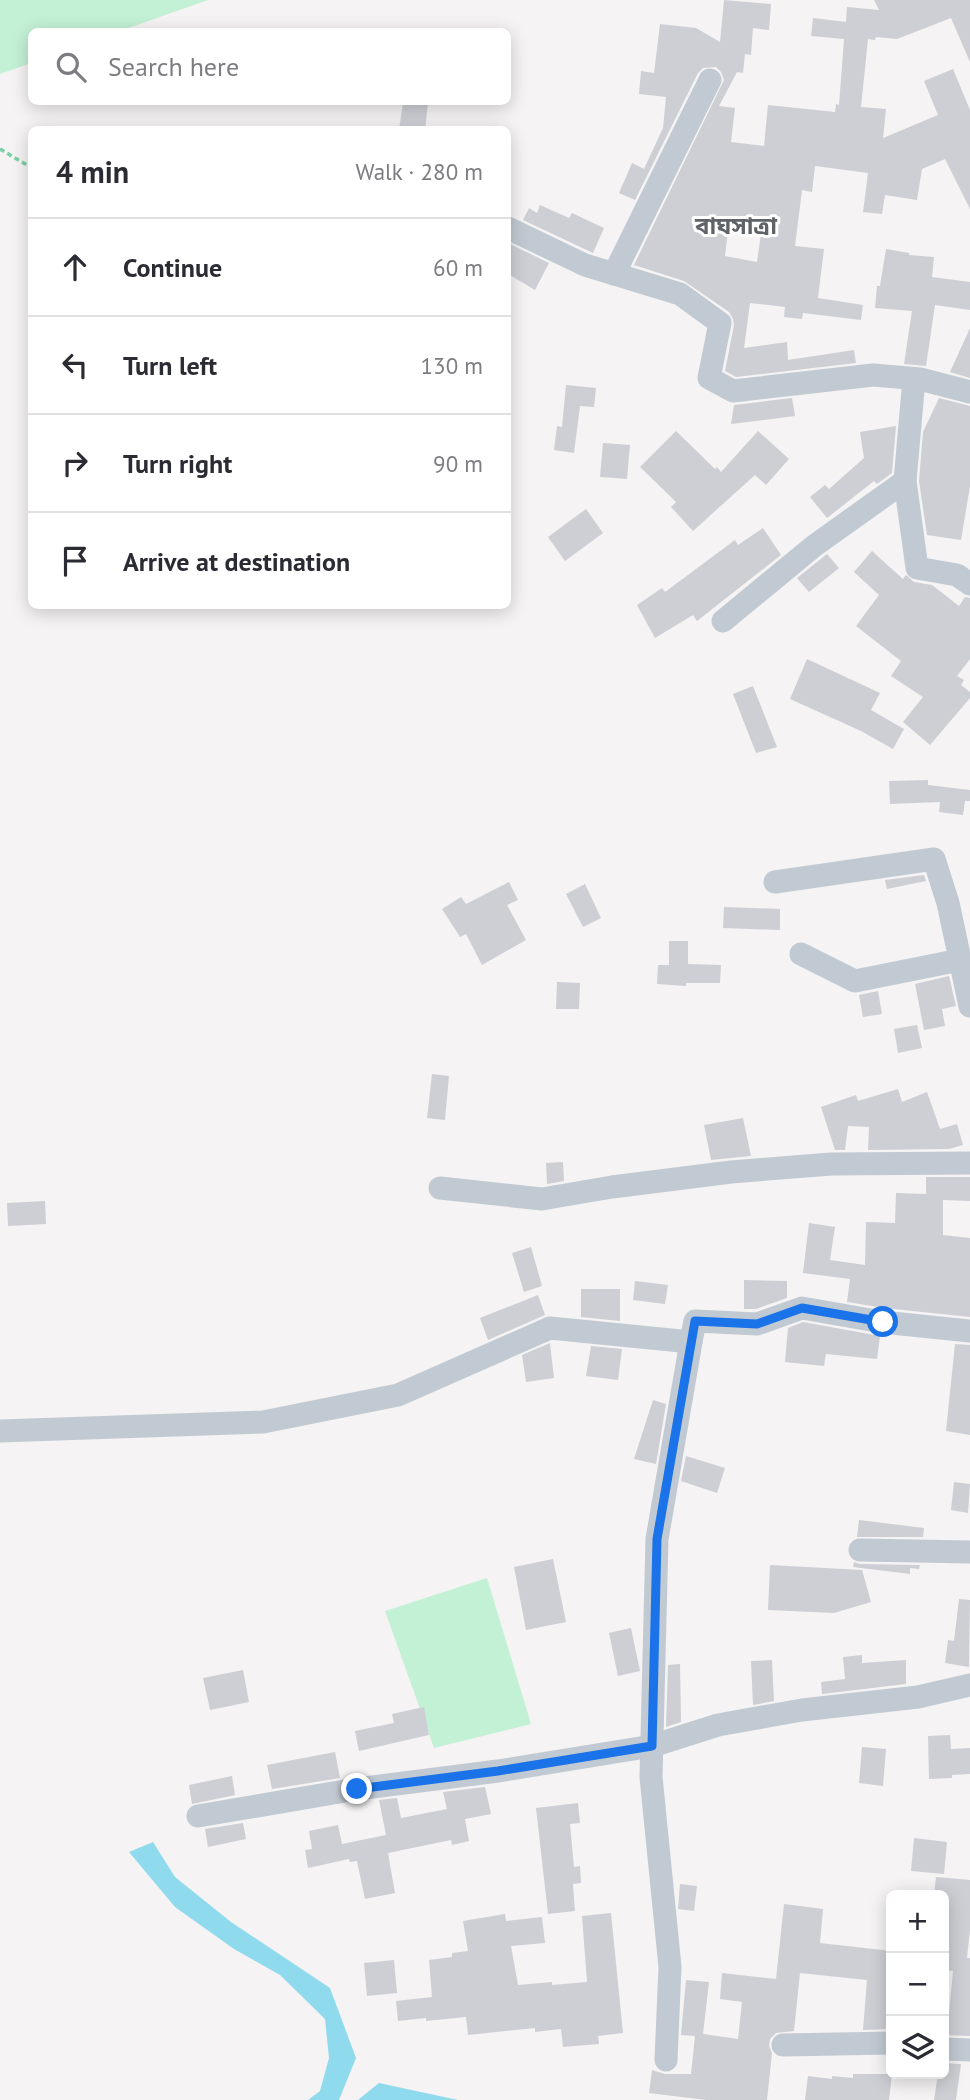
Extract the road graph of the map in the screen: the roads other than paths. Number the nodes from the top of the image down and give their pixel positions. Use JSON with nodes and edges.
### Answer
{"nodes":[{"id":1,"x":710,"y":80,"type":"dead end"},
{"id":2,"x":511,"y":229,"type":"edge"},
{"id":3,"x":614,"y":274,"type":"junction"},
{"id":4,"x":915,"y":379,"type":"junction"},
{"id":5,"x":970,"y":392,"type":"edge"},
{"id":6,"x":905,"y":481,"type":"junction"},
{"id":7,"x":970,"y":584,"type":"edge"},
{"id":8,"x":723,"y":621,"type":"dead end"},
{"id":9,"x":775,"y":882,"type":"dead end"},
{"id":10,"x":800,"y":954,"type":"dead end"},
{"id":11,"x":960,"y":960,"type":"junction"},
{"id":12,"x":970,"y":1006,"type":"edge"},
{"id":13,"x":970,"y":1163,"type":"edge"},
{"id":14,"x":440,"y":1188,"type":"dead end"},
{"id":15,"x":970,"y":1331,"type":"edge"},
{"id":16,"x":691,"y":1342,"type":"junction"},
{"id":17,"x":0,"y":1431,"type":"edge"},
{"id":18,"x":860,"y":1550,"type":"dead end"},
{"id":19,"x":970,"y":1552,"type":"edge"},
{"id":20,"x":970,"y":1685,"type":"edge"},
{"id":21,"x":652,"y":1746,"type":"junction"},
{"id":22,"x":198,"y":1816,"type":"dead end"},
{"id":23,"x":886,"y":2043,"type":"edge"},
{"id":24,"x":783,"y":2045,"type":"dead end"},
{"id":25,"x":949,"y":2049,"type":"edge"},
{"id":26,"x":970,"y":2050,"type":"edge"},
{"id":27,"x":666,"y":2060,"type":"dead end"}],
"edges":[{"from":1,"to":3,"type":"street"},
{"from":2,"to":3,"type":"street"},
{"from":3,"to":4,"type":"street"},
{"from":4,"to":5,"type":"street"},
{"from":4,"to":6,"type":"street"},
{"from":6,"to":7,"type":"street"},
{"from":6,"to":8,"type":"street"},
{"from":9,"to":11,"type":"street"},
{"from":10,"to":11,"type":"street"},
{"from":11,"to":12,"type":"street"},
{"from":13,"to":14,"type":"street"},
{"from":15,"to":16,"type":"street"},
{"from":16,"to":17,"type":"street"},
{"from":16,"to":21,"type":"street"},
{"from":18,"to":19,"type":"street"},
{"from":20,"to":21,"type":"street"},
{"from":21,"to":22,"type":"street"},
{"from":21,"to":27,"type":"street"},
{"from":23,"to":24,"type":"street"},
{"from":25,"to":26,"type":"street"}]}
